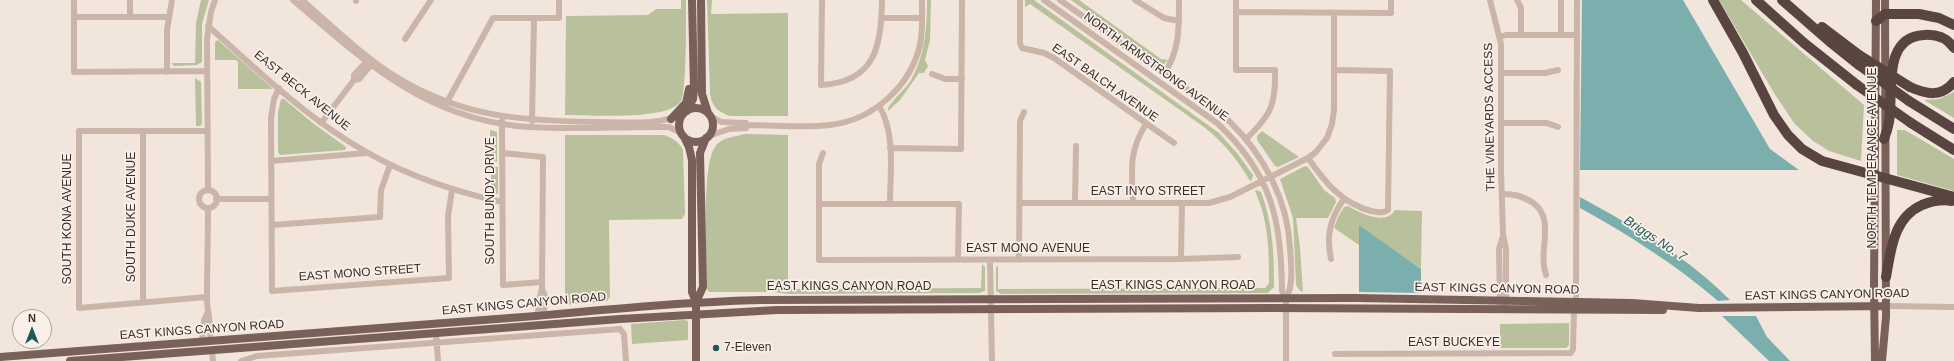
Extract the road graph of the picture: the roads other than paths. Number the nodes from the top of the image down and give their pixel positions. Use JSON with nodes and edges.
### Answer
{"nodes":[{"id":1,"x":74,"y":0,"type":"edge"},
{"id":2,"x":130,"y":0,"type":"edge"},
{"id":3,"x":172,"y":0,"type":"edge"},
{"id":4,"x":215,"y":0,"type":"edge"},
{"id":5,"x":294,"y":0,"type":"edge"},
{"id":6,"x":302,"y":0,"type":"edge"},
{"id":7,"x":432,"y":0,"type":"edge"},
{"id":8,"x":559,"y":0,"type":"edge"},
{"id":9,"x":692,"y":0,"type":"edge"},
{"id":10,"x":701,"y":0,"type":"edge"},
{"id":11,"x":822,"y":0,"type":"edge"},
{"id":12,"x":882,"y":0,"type":"edge"},
{"id":13,"x":922,"y":0,"type":"edge"},
{"id":14,"x":962,"y":0,"type":"edge"},
{"id":15,"x":1020,"y":0,"type":"edge"},
{"id":16,"x":1044,"y":0,"type":"edge"},
{"id":17,"x":1060,"y":0,"type":"edge"},
{"id":18,"x":1135,"y":0,"type":"edge"},
{"id":19,"x":1179,"y":0,"type":"edge"},
{"id":20,"x":1236,"y":0,"type":"edge"},
{"id":21,"x":1391,"y":0,"type":"edge"},
{"id":22,"x":1490,"y":0,"type":"edge"},
{"id":23,"x":1518,"y":0,"type":"edge"},
{"id":24,"x":1561,"y":0,"type":"edge"},
{"id":25,"x":1577,"y":0,"type":"edge"},
{"id":26,"x":1712,"y":0,"type":"edge"},
{"id":27,"x":1756,"y":0,"type":"edge"},
{"id":28,"x":1782,"y":0,"type":"edge"},
{"id":29,"x":1786,"y":0,"type":"edge"},
{"id":30,"x":1876,"y":0,"type":"edge"},
{"id":31,"x":1885,"y":0,"type":"edge"},
{"id":32,"x":1236,"y":12,"type":"junction"},
{"id":33,"x":1334,"y":13,"type":"junction"},
{"id":34,"x":1885,"y":14,"type":"junction"},
{"id":35,"x":74,"y":17,"type":"junction"},
{"id":36,"x":130,"y":17,"type":"junction"},
{"id":37,"x":169,"y":17,"type":"junction"},
{"id":38,"x":534,"y":18,"type":"junction"},
{"id":39,"x":882,"y":18,"type":"junction"},
{"id":40,"x":922,"y":18,"type":"junction"},
{"id":41,"x":692,"y":20,"type":"junction"},
{"id":42,"x":1179,"y":21,"type":"junction"},
{"id":43,"x":1876,"y":21,"type":"junction"},
{"id":44,"x":1954,"y":25,"type":"edge"},
{"id":45,"x":208,"y":26,"type":"junction"},
{"id":46,"x":1522,"y":35,"type":"junction"},
{"id":47,"x":1561,"y":35,"type":"junction"},
{"id":48,"x":1577,"y":35,"type":"junction"},
{"id":49,"x":1500,"y":37,"type":"junction"},
{"id":50,"x":405,"y":39,"type":"dead end"},
{"id":51,"x":1954,"y":48,"type":"edge"},
{"id":52,"x":1859,"y":60,"type":"junction"},
{"id":53,"x":368,"y":63,"type":"junction"},
{"id":54,"x":1334,"y":70,"type":"junction"},
{"id":55,"x":1558,"y":70,"type":"dead end"},
{"id":56,"x":207,"y":71,"type":"junction"},
{"id":57,"x":167,"y":72,"type":"junction"},
{"id":58,"x":1501,"y":73,"type":"junction"},
{"id":59,"x":932,"y":74,"type":"dead end"},
{"id":60,"x":1164,"y":74,"type":"junction"},
{"id":61,"x":962,"y":79,"type":"junction"},
{"id":62,"x":1954,"y":82,"type":"edge"},
{"id":63,"x":279,"y":88,"type":"junction"},
{"id":64,"x":446,"y":104,"type":"junction"},
{"id":65,"x":880,"y":106,"type":"junction"},
{"id":66,"x":1024,"y":112,"type":"dead end"},
{"id":67,"x":685,"y":113,"type":"junction"},
{"id":68,"x":709,"y":114,"type":"junction"},
{"id":69,"x":502,"y":117,"type":"junction"},
{"id":70,"x":671,"y":119,"type":"junction"},
{"id":71,"x":532,"y":121,"type":"junction"},
{"id":72,"x":321,"y":123,"type":"junction"},
{"id":73,"x":1501,"y":123,"type":"junction"},
{"id":74,"x":502,"y":124,"type":"junction"},
{"id":75,"x":1146,"y":124,"type":"junction"},
{"id":76,"x":748,"y":125,"type":"junction"},
{"id":77,"x":1558,"y":127,"type":"dead end"},
{"id":78,"x":1954,"y":129,"type":"edge"},
{"id":79,"x":208,"y":131,"type":"junction"},
{"id":80,"x":143,"y":132,"type":"junction"},
{"id":81,"x":683,"y":135,"type":"junction"},
{"id":82,"x":708,"y":137,"type":"junction"},
{"id":83,"x":1246,"y":139,"type":"junction"},
{"id":84,"x":1884,"y":140,"type":"junction"},
{"id":85,"x":1174,"y":143,"type":"dead end"},
{"id":86,"x":1076,"y":146,"type":"dead end"},
{"id":87,"x":890,"y":148,"type":"junction"},
{"id":88,"x":1954,"y":150,"type":"edge"},
{"id":89,"x":367,"y":153,"type":"junction"},
{"id":90,"x":502,"y":153,"type":"junction"},
{"id":91,"x":823,"y":153,"type":"dead end"},
{"id":92,"x":1308,"y":158,"type":"junction"},
{"id":93,"x":271,"y":161,"type":"junction"},
{"id":94,"x":390,"y":165,"type":"junction"},
{"id":95,"x":1271,"y":177,"type":"junction"},
{"id":96,"x":1880,"y":177,"type":"junction"},
{"id":97,"x":1263,"y":181,"type":"junction"},
{"id":98,"x":208,"y":190,"type":"junction"},
{"id":99,"x":452,"y":190,"type":"junction"},
{"id":100,"x":1503,"y":194,"type":"junction"},
{"id":101,"x":1954,"y":197,"type":"edge"},
{"id":102,"x":271,"y":198,"type":"junction"},
{"id":103,"x":216,"y":199,"type":"junction"},
{"id":104,"x":1344,"y":199,"type":"junction"},
{"id":105,"x":1954,"y":201,"type":"edge"},
{"id":106,"x":502,"y":202,"type":"junction"},
{"id":107,"x":1020,"y":203,"type":"junction"},
{"id":108,"x":1075,"y":203,"type":"junction"},
{"id":109,"x":1133,"y":203,"type":"junction"},
{"id":110,"x":1182,"y":203,"type":"junction"},
{"id":111,"x":819,"y":204,"type":"junction"},
{"id":112,"x":890,"y":204,"type":"junction"},
{"id":113,"x":208,"y":208,"type":"junction"},
{"id":114,"x":272,"y":225,"type":"junction"},
{"id":115,"x":1238,"y":257,"type":"dead end"},
{"id":116,"x":1331,"y":258,"type":"dead end"},
{"id":117,"x":958,"y":260,"type":"junction"},
{"id":118,"x":990,"y":260,"type":"junction"},
{"id":119,"x":1019,"y":260,"type":"junction"},
{"id":120,"x":1181,"y":260,"type":"junction"},
{"id":121,"x":1546,"y":275,"type":"dead end"},
{"id":122,"x":1886,"y":277,"type":"junction"},
{"id":123,"x":542,"y":282,"type":"junction"},
{"id":124,"x":207,"y":296,"type":"junction"},
{"id":125,"x":890,"y":299,"type":"junction"},
{"id":126,"x":990,"y":299,"type":"junction"},
{"id":127,"x":1286,"y":299,"type":"junction"},
{"id":128,"x":143,"y":302,"type":"junction"},
{"id":129,"x":696,"y":302,"type":"junction"},
{"id":130,"x":1503,"y":306,"type":"junction"},
{"id":131,"x":1575,"y":306,"type":"junction"},
{"id":132,"x":1874,"y":306,"type":"junction"},
{"id":133,"x":1886,"y":306,"type":"junction"},
{"id":134,"x":1954,"y":307,"type":"edge"},
{"id":135,"x":991,"y":308,"type":"junction"},
{"id":136,"x":1700,"y":308,"type":"junction"},
{"id":137,"x":811,"y":309,"type":"junction"},
{"id":138,"x":1286,"y":309,"type":"junction"},
{"id":139,"x":696,"y":314,"type":"junction"},
{"id":140,"x":540,"y":316,"type":"junction"},
{"id":141,"x":620,"y":319,"type":"junction"},
{"id":142,"x":486,"y":329,"type":"junction"},
{"id":143,"x":620,"y":329,"type":"junction"},
{"id":144,"x":436,"y":333,"type":"junction"},
{"id":145,"x":290,"y":335,"type":"junction"},
{"id":146,"x":206,"y":341,"type":"junction"},
{"id":147,"x":436,"y":342,"type":"junction"},
{"id":148,"x":212,"y":351,"type":"junction"},
{"id":149,"x":1552,"y":353,"type":"junction"},
{"id":150,"x":1335,"y":354,"type":"dead end"},
{"id":151,"x":1428,"y":354,"type":"junction"},
{"id":152,"x":135,"y":356,"type":"junction"},
{"id":153,"x":0,"y":357,"type":"edge"},
{"id":154,"x":70,"y":361,"type":"edge"},
{"id":155,"x":213,"y":361,"type":"edge"},
{"id":156,"x":241,"y":361,"type":"edge"},
{"id":157,"x":438,"y":361,"type":"edge"},
{"id":158,"x":626,"y":361,"type":"edge"},
{"id":159,"x":696,"y":361,"type":"edge"},
{"id":160,"x":992,"y":361,"type":"edge"},
{"id":161,"x":1286,"y":361,"type":"edge"},
{"id":162,"x":1428,"y":361,"type":"edge"},
{"id":163,"x":1552,"y":361,"type":"edge"},
{"id":164,"x":1875,"y":361,"type":"edge"},
{"id":165,"x":1882,"y":361,"type":"edge"}],
"edges":[{"from":1,"to":35,"type":"street"},
{"from":2,"to":36,"type":"street"},
{"from":3,"to":37,"type":"street"},
{"from":4,"to":45,"type":"street"},
{"from":5,"to":53,"type":"street"},
{"from":6,"to":64,"type":"street"},
{"from":7,"to":50,"type":"street"},
{"from":8,"to":38,"type":"street"},
{"from":9,"to":41,"type":"main road"},
{"from":10,"to":68,"type":"main road"},
{"from":11,"to":39,"type":"street"},
{"from":12,"to":39,"type":"street"},
{"from":13,"to":40,"type":"street"},
{"from":14,"to":61,"type":"street"},
{"from":15,"to":75,"type":"street","name":"EAST BALCH AVENUE"},
{"from":16,"to":97,"type":"street","name":"NORTH ARMSTRONG AVENUE"},
{"from":17,"to":60,"type":"street","name":"NORTH ARMSTRONG AVENUE"},
{"from":18,"to":42,"type":"street"},
{"from":19,"to":42,"type":"street"},
{"from":20,"to":32,"type":"street"},
{"from":21,"to":33,"type":"street"},
{"from":22,"to":49,"type":"street","name":"THE VINEYARDS ACCESS"},
{"from":23,"to":46,"type":"street"},
{"from":24,"to":47,"type":"street"},
{"from":25,"to":48,"type":"street"},
{"from":26,"to":96,"type":"highway"},
{"from":27,"to":88,"type":"highway","bridge":true},
{"from":28,"to":52,"type":"highway"},
{"from":29,"to":52,"type":"highway"},
{"from":30,"to":43,"type":"main road","name":"NORTH TEMPERANCE AVENUE"},
{"from":31,"to":34,"type":"main road","name":"NORTH TEMPERANCE AVENUE"},
{"from":32,"to":33,"type":"street"},
{"from":32,"to":83,"type":"street"},
{"from":33,"to":54,"type":"street","name":"EAST INYO STREET"},
{"from":34,"to":43,"type":"highway"},
{"from":34,"to":44,"type":"highway"},
{"from":34,"to":84,"type":"main road","name":"NORTH TEMPERANCE AVENUE"},
{"from":35,"to":36,"type":"street"},
{"from":35,"to":57,"type":"street"},
{"from":36,"to":37,"type":"street"},
{"from":37,"to":57,"type":"street"},
{"from":38,"to":64,"type":"street"},
{"from":38,"to":71,"type":"street"},
{"from":39,"to":40,"type":"street"},
{"from":40,"to":65,"type":"street"},
{"from":41,"to":67,"type":"main road"},
{"from":41,"to":70,"type":"main road"},
{"from":42,"to":60,"type":"street"},
{"from":43,"to":96,"type":"main road","name":"NORTH TEMPERANCE AVENUE"},
{"from":45,"to":56,"type":"street"},
{"from":45,"to":63,"type":"street","name":"EAST BECK AVENUE"},
{"from":46,"to":47,"type":"street"},
{"from":46,"to":49,"type":"street"},
{"from":47,"to":48,"type":"street"},
{"from":48,"to":131,"type":"street"},
{"from":49,"to":58,"type":"street","name":"THE VINEYARDS ACCESS"},
{"from":51,"to":84,"type":"highway"},
{"from":52,"to":62,"type":"highway","bridge":true},
{"from":52,"to":78,"type":"highway","bridge":true},
{"from":53,"to":64,"type":"street"},
{"from":53,"to":72,"type":"street"},
{"from":54,"to":92,"type":"street","name":"EAST INYO STREET"},
{"from":54,"to":104,"type":"street"},
{"from":55,"to":58,"type":"street"},
{"from":56,"to":57,"type":"street"},
{"from":56,"to":79,"type":"street"},
{"from":58,"to":73,"type":"street","name":"THE VINEYARDS ACCESS"},
{"from":59,"to":61,"type":"street"},
{"from":60,"to":83,"type":"street","name":"NORTH ARMSTRONG AVENUE"},
{"from":61,"to":87,"type":"street"},
{"from":63,"to":72,"type":"street","name":"EAST BECK AVENUE"},
{"from":63,"to":93,"type":"street"},
{"from":64,"to":69,"type":"street"},
{"from":64,"to":74,"type":"street"},
{"from":65,"to":76,"type":"street"},
{"from":65,"to":87,"type":"street"},
{"from":66,"to":107,"type":"street"},
{"from":67,"to":68,"type":"main road"},
{"from":67,"to":70,"type":"street"},
{"from":67,"to":81,"type":"main road"},
{"from":68,"to":76,"type":"street"},
{"from":68,"to":82,"type":"main road"},
{"from":69,"to":71,"type":"street"},
{"from":69,"to":74,"type":"street","name":"SOUTH BUNDY DRIVE"},
{"from":70,"to":71,"type":"street"},
{"from":72,"to":89,"type":"street","name":"EAST BECK AVENUE"},
{"from":73,"to":77,"type":"street"},
{"from":73,"to":100,"type":"street","name":"THE VINEYARDS ACCESS"},
{"from":74,"to":81,"type":"street"},
{"from":74,"to":90,"type":"street","name":"SOUTH BUNDY DRIVE"},
{"from":75,"to":85,"type":"street","name":"EAST BALCH AVENUE"},
{"from":75,"to":109,"type":"street"},
{"from":76,"to":82,"type":"street"},
{"from":79,"to":80,"type":"street"},
{"from":79,"to":98,"type":"street"},
{"from":80,"to":128,"type":"street","name":"SOUTH DUKE AVENUE"},
{"from":80,"to":128,"type":"street","name":"SOUTH KONA AVENUE"},
{"from":81,"to":82,"type":"main road"},
{"from":81,"to":129,"type":"main road"},
{"from":82,"to":129,"type":"main road"},
{"from":83,"to":95,"type":"street","name":"NORTH ARMSTRONG AVENUE"},
{"from":84,"to":96,"type":"main road","name":"NORTH TEMPERANCE AVENUE"},
{"from":86,"to":108,"type":"street"},
{"from":87,"to":112,"type":"street"},
{"from":89,"to":93,"type":"street"},
{"from":89,"to":94,"type":"street","name":"EAST BECK AVENUE"},
{"from":90,"to":106,"type":"street","name":"SOUTH BUNDY DRIVE"},
{"from":90,"to":123,"type":"street"},
{"from":91,"to":111,"type":"street"},
{"from":92,"to":95,"type":"street","name":"EAST INYO STREET"},
{"from":92,"to":104,"type":"street"},
{"from":93,"to":102,"type":"street"},
{"from":94,"to":99,"type":"street","name":"EAST BECK AVENUE"},
{"from":94,"to":114,"type":"street"},
{"from":95,"to":97,"type":"street","name":"EAST INYO STREET"},
{"from":95,"to":127,"type":"street","name":"NORTH ARMSTRONG AVENUE"},
{"from":96,"to":101,"type":"highway"},
{"from":96,"to":122,"type":"main road","name":"NORTH TEMPERANCE AVENUE"},
{"from":96,"to":132,"type":"main road","name":"NORTH TEMPERANCE AVENUE"},
{"from":97,"to":110,"type":"street","name":"EAST INYO STREET"},
{"from":97,"to":127,"type":"street","name":"NORTH ARMSTRONG AVENUE"},
{"from":98,"to":103,"type":"street"},
{"from":98,"to":113,"type":"street"},
{"from":99,"to":106,"type":"street","name":"EAST BECK AVENUE"},
{"from":99,"to":114,"type":"street","name":"EAST MONO STREET"},
{"from":100,"to":121,"type":"street"},
{"from":100,"to":130,"type":"street","name":"THE VINEYARDS ACCESS"},
{"from":102,"to":103,"type":"street"},
{"from":102,"to":114,"type":"street"},
{"from":103,"to":113,"type":"street"},
{"from":104,"to":116,"type":"street"},
{"from":105,"to":122,"type":"highway"},
{"from":106,"to":123,"type":"street","name":"SOUTH BUNDY DRIVE"},
{"from":107,"to":108,"type":"street","name":"EAST INYO STREET"},
{"from":107,"to":119,"type":"street"},
{"from":108,"to":109,"type":"street","name":"EAST INYO STREET"},
{"from":109,"to":110,"type":"street","name":"EAST INYO STREET"},
{"from":110,"to":120,"type":"street"},
{"from":111,"to":112,"type":"street"},
{"from":111,"to":117,"type":"street","name":"EAST MONO AVENUE"},
{"from":112,"to":117,"type":"street"},
{"from":113,"to":124,"type":"street"},
{"from":115,"to":120,"type":"street","name":"EAST MONO AVENUE"},
{"from":117,"to":118,"type":"street","name":"EAST MONO AVENUE"},
{"from":118,"to":119,"type":"street","name":"EAST MONO AVENUE"},
{"from":118,"to":126,"type":"street"},
{"from":119,"to":120,"type":"street","name":"EAST MONO AVENUE"},
{"from":122,"to":133,"type":"main road","name":"NORTH TEMPERANCE AVENUE"},
{"from":123,"to":140,"type":"street"},
{"from":124,"to":128,"type":"street"},
{"from":124,"to":146,"type":"street"},
{"from":125,"to":126,"type":"main road","name":"EAST KINGS CANYON ROAD"},
{"from":125,"to":129,"type":"main road","name":"EAST KINGS CANYON ROAD"},
{"from":125,"to":137,"type":"main road"},
{"from":126,"to":127,"type":"main road","name":"EAST KINGS CANYON ROAD"},
{"from":126,"to":135,"type":"street"},
{"from":127,"to":130,"type":"main road","name":"EAST KINGS CANYON ROAD"},
{"from":127,"to":138,"type":"street"},
{"from":129,"to":139,"type":"main road"},
{"from":129,"to":140,"type":"main road","name":"EAST KINGS CANYON ROAD"},
{"from":130,"to":131,"type":"main road","name":"EAST KINGS CANYON ROAD"},
{"from":130,"to":138,"type":"main road","name":"EAST KINGS CANYON ROAD"},
{"from":131,"to":136,"type":"main road","name":"EAST KINGS CANYON ROAD"},
{"from":131,"to":136,"type":"main road","name":"EAST KINGS CANYON ROAD"},
{"from":131,"to":149,"type":"street","name":"EAST BUCKEYE"},
{"from":132,"to":133,"type":"main road","name":"EAST KINGS CANYON ROAD"},
{"from":132,"to":136,"type":"main road","name":"EAST KINGS CANYON ROAD"},
{"from":132,"to":164,"type":"main road","name":"NORTH TEMPERANCE AVENUE"},
{"from":133,"to":134,"type":"street","name":"EAST KINGS CANYON ROAD"},
{"from":133,"to":165,"type":"main road","name":"NORTH TEMPERANCE AVENUE"},
{"from":135,"to":137,"type":"main road","name":"EAST KINGS CANYON ROAD"},
{"from":135,"to":138,"type":"main road","name":"EAST KINGS CANYON ROAD"},
{"from":135,"to":160,"type":"street"},
{"from":137,"to":139,"type":"main road","name":"EAST KINGS CANYON ROAD"},
{"from":138,"to":161,"type":"street"},
{"from":139,"to":141,"type":"main road","name":"EAST KINGS CANYON ROAD"},
{"from":139,"to":159,"type":"main road"},
{"from":140,"to":142,"type":"main road"},
{"from":140,"to":145,"type":"main road","name":"EAST KINGS CANYON ROAD"},
{"from":141,"to":142,"type":"main road","name":"EAST KINGS CANYON ROAD"},
{"from":141,"to":143,"type":"street"},
{"from":142,"to":144,"type":"main road","name":"EAST KINGS CANYON ROAD"},
{"from":143,"to":147,"type":"street"},
{"from":143,"to":158,"type":"street"},
{"from":144,"to":147,"type":"street"},
{"from":144,"to":148,"type":"main road","name":"EAST KINGS CANYON ROAD"},
{"from":145,"to":146,"type":"main road","name":"EAST KINGS CANYON ROAD"},
{"from":145,"to":148,"type":"main road"},
{"from":146,"to":152,"type":"main road"},
{"from":146,"to":153,"type":"main road","name":"EAST KINGS CANYON ROAD"},
{"from":147,"to":156,"type":"street"},
{"from":147,"to":157,"type":"street"},
{"from":148,"to":152,"type":"main road","name":"EAST KINGS CANYON ROAD"},
{"from":148,"to":155,"type":"street"},
{"from":149,"to":151,"type":"street","name":"EAST BUCKEYE"},
{"from":149,"to":163,"type":"street"},
{"from":150,"to":151,"type":"street","name":"EAST BUCKEYE"},
{"from":151,"to":162,"type":"street"},
{"from":152,"to":154,"type":"main road","name":"EAST KINGS CANYON ROAD"}]}
